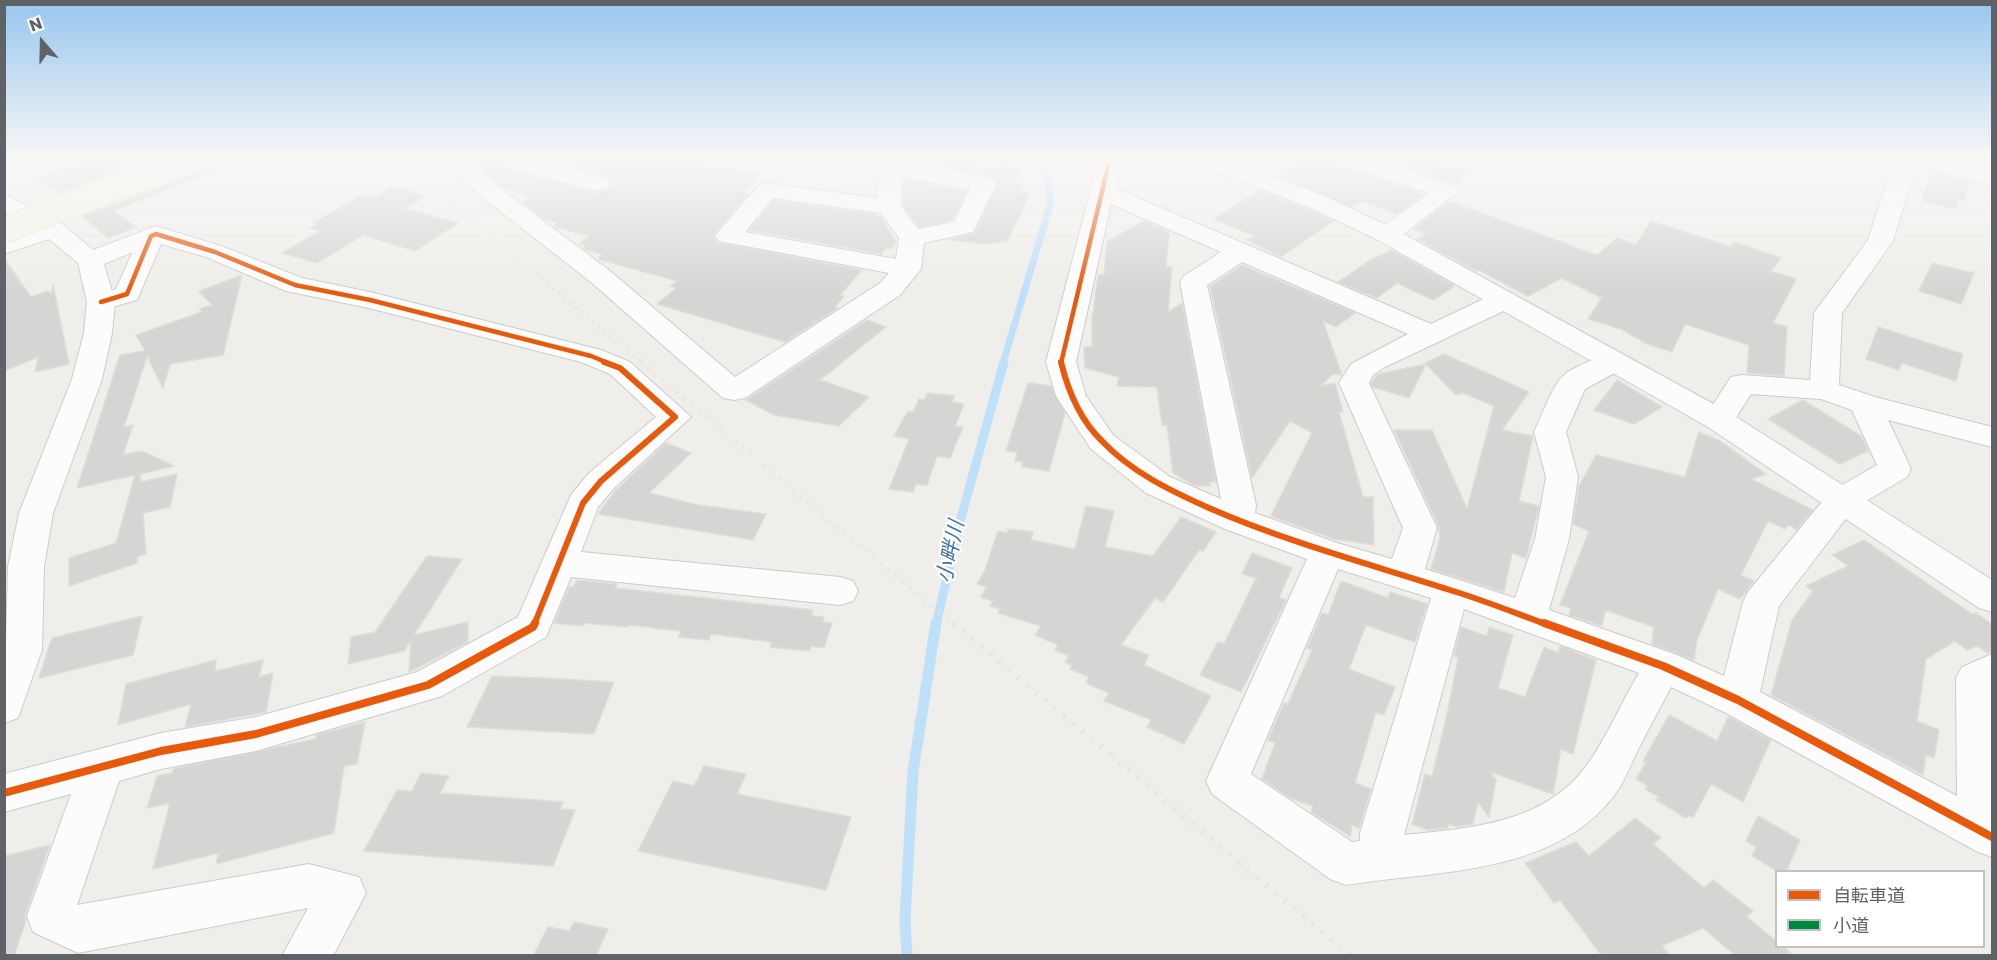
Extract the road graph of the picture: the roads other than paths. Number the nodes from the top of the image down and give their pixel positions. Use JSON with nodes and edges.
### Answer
{"nodes":[{"id":1,"x":57,"y":203,"type":"edge"},
{"id":2,"x":67,"y":203,"type":"edge"},
{"id":3,"x":75,"y":203,"type":"edge"},
{"id":4,"x":504,"y":203,"type":"edge"},
{"id":5,"x":755,"y":203,"type":"edge"},
{"id":6,"x":859,"y":203,"type":"edge"},
{"id":7,"x":889,"y":203,"type":"edge"},
{"id":8,"x":975,"y":203,"type":"edge"},
{"id":9,"x":1098,"y":203,"type":"edge"},
{"id":10,"x":1129,"y":203,"type":"edge"},
{"id":11,"x":1319,"y":203,"type":"edge"},
{"id":12,"x":1431,"y":203,"type":"edge"},
{"id":13,"x":1892,"y":203,"type":"edge"},
{"id":14,"x":889,"y":207,"type":"junction"},
{"id":15,"x":25,"y":216,"type":"edge"},
{"id":16,"x":4,"y":230,"type":"edge"},
{"id":17,"x":1387,"y":234,"type":"junction"},
{"id":18,"x":151,"y":236,"type":"junction"},
{"id":19,"x":912,"y":238,"type":"junction"},
{"id":20,"x":4,"y":246,"type":"edge"},
{"id":21,"x":1241,"y":250,"type":"junction"},
{"id":22,"x":90,"y":260,"type":"junction"},
{"id":23,"x":908,"y":269,"type":"junction"},
{"id":24,"x":1504,"y":300,"type":"junction"},
{"id":25,"x":101,"y":302,"type":"junction"},
{"id":26,"x":1431,"y":334,"type":"junction"},
{"id":27,"x":1614,"y":362,"type":"junction"},
{"id":28,"x":1824,"y":390,"type":"junction"},
{"id":29,"x":1865,"y":404,"type":"junction"},
{"id":30,"x":1719,"y":420,"type":"junction"},
{"id":31,"x":1992,"y":437,"type":"edge"},
{"id":32,"x":1842,"y":500,"type":"junction"},
{"id":33,"x":1237,"y":519,"type":"junction"},
{"id":34,"x":1327,"y":553,"type":"junction"},
{"id":35,"x":560,"y":563,"type":"junction"},
{"id":36,"x":15,"y":570,"type":"edge"},
{"id":37,"x":1404,"y":577,"type":"junction"},
{"id":38,"x":1451,"y":590,"type":"junction"},
{"id":39,"x":840,"y":591,"type":"dead end"},
{"id":40,"x":1992,"y":598,"type":"edge"},
{"id":41,"x":1528,"y":617,"type":"junction"},
{"id":42,"x":1663,"y":666,"type":"junction"},
{"id":43,"x":1992,"y":670,"type":"edge"},
{"id":44,"x":1738,"y":700,"type":"junction"},
{"id":45,"x":4,"y":706,"type":"edge"},
{"id":46,"x":102,"y":767,"type":"junction"},
{"id":47,"x":4,"y":793,"type":"edge"},
{"id":48,"x":1986,"y":834,"type":"edge"},
{"id":49,"x":1383,"y":856,"type":"junction"},
{"id":50,"x":306,"y":956,"type":"edge"}],
"edges":[{"from":1,"to":15,"type":"street"},
{"from":2,"to":15,"type":"street"},
{"from":3,"to":16,"type":"main road","bridge":true},
{"from":4,"to":23,"type":"street"},
{"from":5,"to":23,"type":"street"},
{"from":6,"to":14,"type":"street"},
{"from":7,"to":14,"type":"street"},
{"from":8,"to":19,"type":"street"},
{"from":9,"to":33,"type":"street"},
{"from":10,"to":21,"type":"street"},
{"from":11,"to":17,"type":"street"},
{"from":12,"to":17,"type":"street"},
{"from":13,"to":28,"type":"street"},
{"from":14,"to":19,"type":"street"},
{"from":15,"to":20,"type":"street"},
{"from":15,"to":22,"type":"street"},
{"from":17,"to":24,"type":"street"},
{"from":18,"to":22,"type":"street"},
{"from":18,"to":25,"type":"street"},
{"from":18,"to":35,"type":"street"},
{"from":19,"to":23,"type":"street"},
{"from":21,"to":26,"type":"street"},
{"from":21,"to":33,"type":"street"},
{"from":22,"to":25,"type":"street"},
{"from":24,"to":26,"type":"street"},
{"from":24,"to":27,"type":"street"},
{"from":25,"to":36,"type":"street"},
{"from":26,"to":37,"type":"street"},
{"from":27,"to":30,"type":"street"},
{"from":27,"to":41,"type":"street"},
{"from":28,"to":29,"type":"street"},
{"from":28,"to":30,"type":"street"},
{"from":29,"to":31,"type":"street"},
{"from":29,"to":32,"type":"street"},
{"from":30,"to":32,"type":"street"},
{"from":32,"to":40,"type":"street"},
{"from":32,"to":44,"type":"street"},
{"from":33,"to":34,"type":"street"},
{"from":34,"to":37,"type":"street"},
{"from":34,"to":49,"type":"street"},
{"from":35,"to":39,"type":"street"},
{"from":35,"to":46,"type":"street"},
{"from":36,"to":45,"type":"street"},
{"from":37,"to":38,"type":"street"},
{"from":38,"to":41,"type":"street"},
{"from":38,"to":49,"type":"street"},
{"from":41,"to":42,"type":"street"},
{"from":42,"to":44,"type":"street"},
{"from":42,"to":49,"type":"street"},
{"from":43,"to":48,"type":"street"},
{"from":44,"to":48,"type":"street"},
{"from":46,"to":47,"type":"street"},
{"from":46,"to":50,"type":"street"}]}
